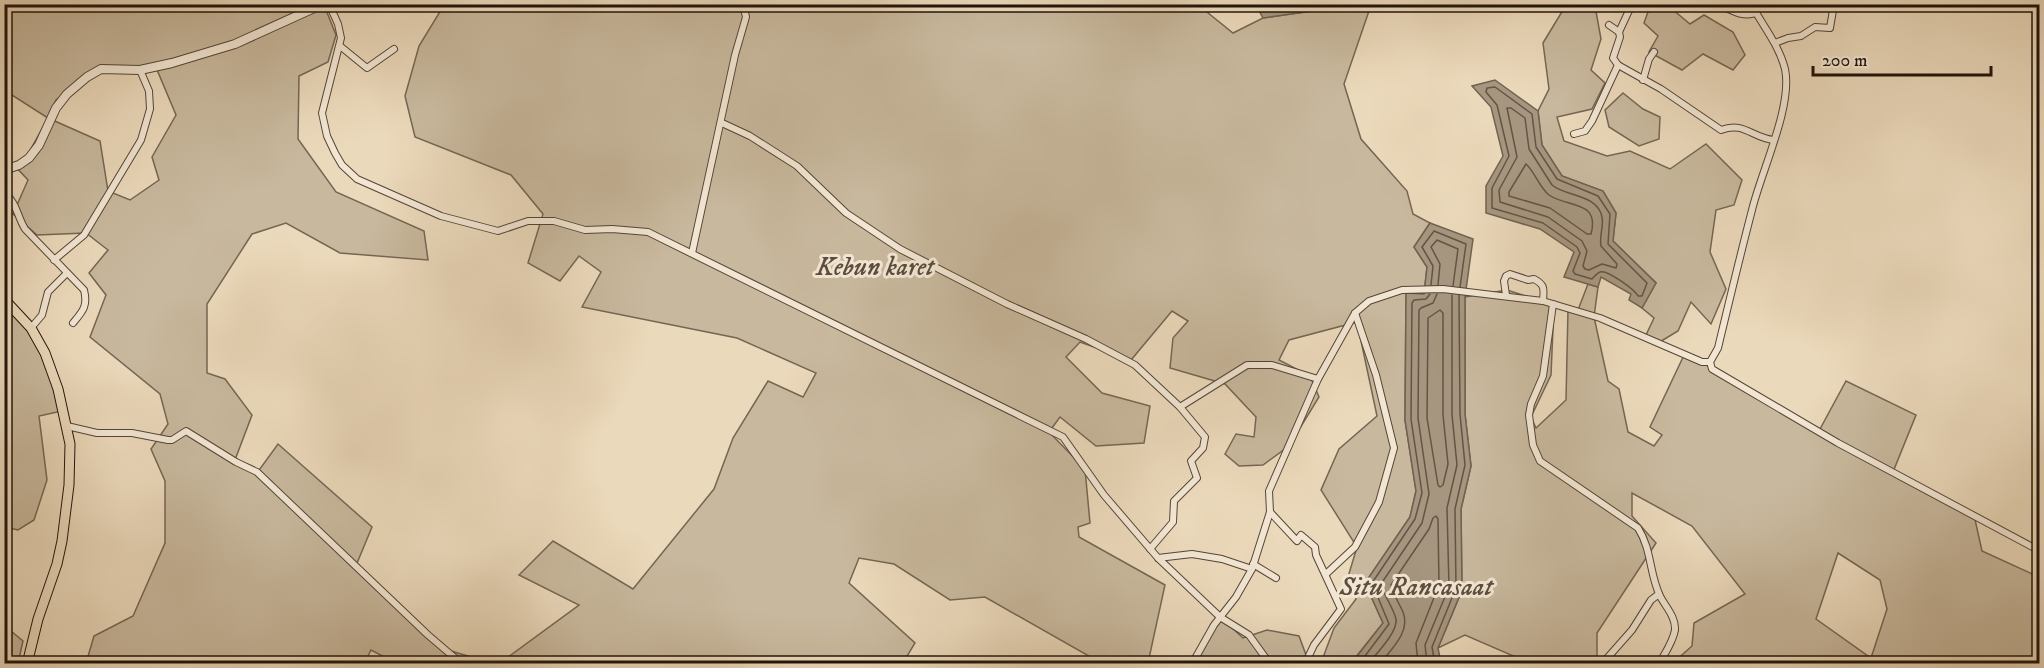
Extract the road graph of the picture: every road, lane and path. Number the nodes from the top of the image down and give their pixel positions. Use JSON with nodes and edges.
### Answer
{"nodes":[{"id":1,"x":323,"y":4,"type":"edge"},
{"id":2,"x":328,"y":4,"type":"edge"},
{"id":3,"x":743,"y":4,"type":"edge"},
{"id":4,"x":1632,"y":4,"type":"edge"},
{"id":5,"x":1718,"y":4,"type":"edge"},
{"id":6,"x":1751,"y":4,"type":"edge"},
{"id":7,"x":1834,"y":4,"type":"edge"},
{"id":8,"x":1756,"y":13,"type":"junction"},
{"id":9,"x":1610,"y":25,"type":"dead end"},
{"id":10,"x":1619,"y":32,"type":"junction"},
{"id":11,"x":1775,"y":43,"type":"junction"},
{"id":12,"x":340,"y":46,"type":"junction"},
{"id":13,"x":394,"y":49,"type":"dead end"},
{"id":14,"x":1654,"y":52,"type":"dead end"},
{"id":15,"x":1618,"y":65,"type":"junction"},
{"id":16,"x":140,"y":70,"type":"junction"},
{"id":17,"x":1643,"y":80,"type":"junction"},
{"id":18,"x":722,"y":123,"type":"junction"},
{"id":19,"x":1574,"y":134,"type":"dead end"},
{"id":20,"x":1774,"y":140,"type":"junction"},
{"id":21,"x":4,"y":170,"type":"edge"},
{"id":22,"x":4,"y":192,"type":"edge"},
{"id":23,"x":692,"y":253,"type":"junction"},
{"id":24,"x":54,"y":260,"type":"junction"},
{"id":25,"x":67,"y":273,"type":"junction"},
{"id":26,"x":1506,"y":295,"type":"junction"},
{"id":27,"x":4,"y":299,"type":"edge"},
{"id":28,"x":1544,"y":301,"type":"junction"},
{"id":29,"x":1553,"y":304,"type":"junction"},
{"id":30,"x":1355,"y":313,"type":"junction"},
{"id":31,"x":73,"y":323,"type":"dead end"},
{"id":32,"x":31,"y":328,"type":"junction"},
{"id":33,"x":1710,"y":362,"type":"junction"},
{"id":34,"x":1318,"y":379,"type":"junction"},
{"id":35,"x":1180,"y":407,"type":"junction"},
{"id":36,"x":68,"y":426,"type":"junction"},
{"id":37,"x":1270,"y":512,"type":"junction"},
{"id":38,"x":1150,"y":549,"type":"junction"},
{"id":39,"x":2040,"y":551,"type":"edge"},
{"id":40,"x":1158,"y":558,"type":"junction"},
{"id":41,"x":1252,"y":566,"type":"junction"},
{"id":42,"x":1326,"y":574,"type":"junction"},
{"id":43,"x":1276,"y":578,"type":"dead end"},
{"id":44,"x":1659,"y":594,"type":"junction"},
{"id":45,"x":1220,"y":617,"type":"junction"},
{"id":46,"x":27,"y":663,"type":"edge"},
{"id":47,"x":462,"y":663,"type":"edge"},
{"id":48,"x":1192,"y":663,"type":"edge"},
{"id":49,"x":1270,"y":663,"type":"edge"},
{"id":50,"x":1305,"y":663,"type":"edge"},
{"id":51,"x":1602,"y":663,"type":"edge"},
{"id":52,"x":1659,"y":663,"type":"edge"}],
"edges":[{"from":1,"to":16,"type":"street"},
{"from":2,"to":12,"type":"street"},
{"from":3,"to":18,"type":"street"},
{"from":4,"to":10,"type":"street"},
{"from":5,"to":8,"type":"street"},
{"from":6,"to":8,"type":"street"},
{"from":7,"to":11,"type":"street"},
{"from":8,"to":11,"type":"street"},
{"from":9,"to":10,"type":"street"},
{"from":10,"to":15,"type":"street"},
{"from":11,"to":20,"type":"street"},
{"from":12,"to":13,"type":"street"},
{"from":12,"to":23,"type":"street"},
{"from":14,"to":17,"type":"street"},
{"from":15,"to":17,"type":"street"},
{"from":15,"to":19,"type":"street"},
{"from":16,"to":21,"type":"street"},
{"from":16,"to":24,"type":"street"},
{"from":17,"to":20,"type":"street"},
{"from":18,"to":23,"type":"street"},
{"from":18,"to":35,"type":"street"},
{"from":20,"to":33,"type":"street"},
{"from":22,"to":24,"type":"street"},
{"from":23,"to":38,"type":"street"},
{"from":24,"to":25,"type":"street"},
{"from":25,"to":31,"type":"street"},
{"from":25,"to":32,"type":"street"},
{"from":26,"to":28,"type":"street"},
{"from":26,"to":28,"type":"street"},
{"from":26,"to":30,"type":"street"},
{"from":27,"to":32,"type":"main road"},
{"from":28,"to":29,"type":"street"},
{"from":29,"to":33,"type":"street"},
{"from":29,"to":44,"type":"street"},
{"from":30,"to":34,"type":"street"},
{"from":30,"to":42,"type":"street"},
{"from":32,"to":36,"type":"main road"},
{"from":33,"to":39,"type":"street"},
{"from":34,"to":35,"type":"street"},
{"from":34,"to":37,"type":"street"},
{"from":35,"to":38,"type":"street"},
{"from":36,"to":46,"type":"main road"},
{"from":36,"to":47,"type":"street"},
{"from":37,"to":41,"type":"street"},
{"from":37,"to":42,"type":"street"},
{"from":38,"to":40,"type":"street"},
{"from":40,"to":41,"type":"street"},
{"from":40,"to":45,"type":"street"},
{"from":41,"to":43,"type":"street"},
{"from":41,"to":45,"type":"street"},
{"from":42,"to":50,"type":"street"},
{"from":44,"to":51,"type":"street"},
{"from":44,"to":52,"type":"street"},
{"from":45,"to":48,"type":"street"},
{"from":45,"to":49,"type":"street"}]}
